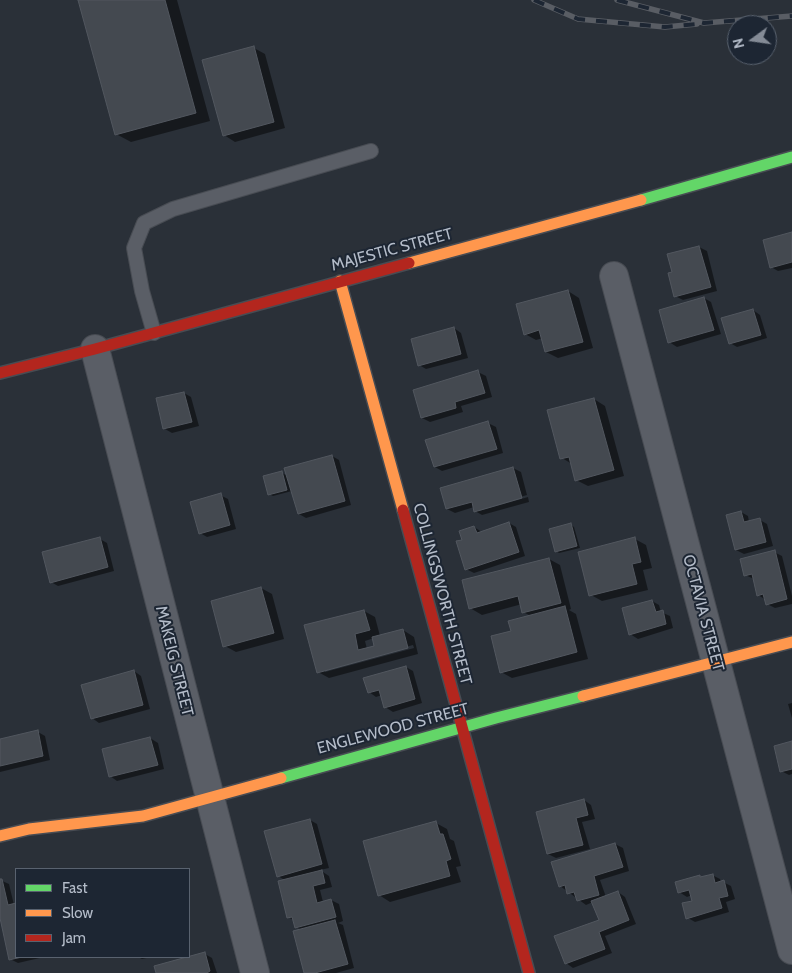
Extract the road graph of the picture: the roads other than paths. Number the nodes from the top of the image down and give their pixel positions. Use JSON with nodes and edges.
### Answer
{"nodes":[{"id":1,"x":372,"y":150,"type":"dead end"},
{"id":2,"x":792,"y":157,"type":"edge"},
{"id":3,"x":614,"y":276,"type":"dead end"},
{"id":4,"x":340,"y":281,"type":"junction"},
{"id":5,"x":154,"y":333,"type":"junction"},
{"id":6,"x":95,"y":349,"type":"junction"},
{"id":7,"x":0,"y":374,"type":"edge"},
{"id":8,"x":792,"y":642,"type":"edge"},
{"id":9,"x":716,"y":663,"type":"junction"},
{"id":10,"x":462,"y":727,"type":"junction"},
{"id":11,"x":209,"y":797,"type":"junction"},
{"id":12,"x":0,"y":836,"type":"edge"},
{"id":13,"x":792,"y":950,"type":"edge"},
{"id":14,"x":255,"y":973,"type":"edge"},
{"id":15,"x":529,"y":973,"type":"edge"}],
"edges":[{"from":1,"to":5,"type":"lane"},
{"from":2,"to":4,"type":"street","name":"MAJESTIC STREET"},
{"from":3,"to":9,"type":"street","name":"OCTAVIA STREET"},
{"from":4,"to":5,"type":"street","name":"MAJESTIC STREET"},
{"from":4,"to":10,"type":"street","name":"COLLINGSWORTH STREET"},
{"from":5,"to":6,"type":"street","name":"MAJESTIC STREET"},
{"from":6,"to":7,"type":"street","name":"MAJESTIC STREET"},
{"from":6,"to":11,"type":"street","name":"MAKEIG STREET"},
{"from":8,"to":9,"type":"street","name":"ENGLEWOOD STREET"},
{"from":9,"to":10,"type":"street","name":"ENGLEWOOD STREET"},
{"from":9,"to":13,"type":"street","name":"OCTAVIA STREET"},
{"from":10,"to":11,"type":"street","name":"ENGLEWOOD STREET"},
{"from":10,"to":15,"type":"street","name":"COLLINGSWORTH STREET"},
{"from":11,"to":12,"type":"street","name":"ENGLEWOOD STREET"},
{"from":11,"to":14,"type":"street","name":"MAKEIG STREET"}]}
